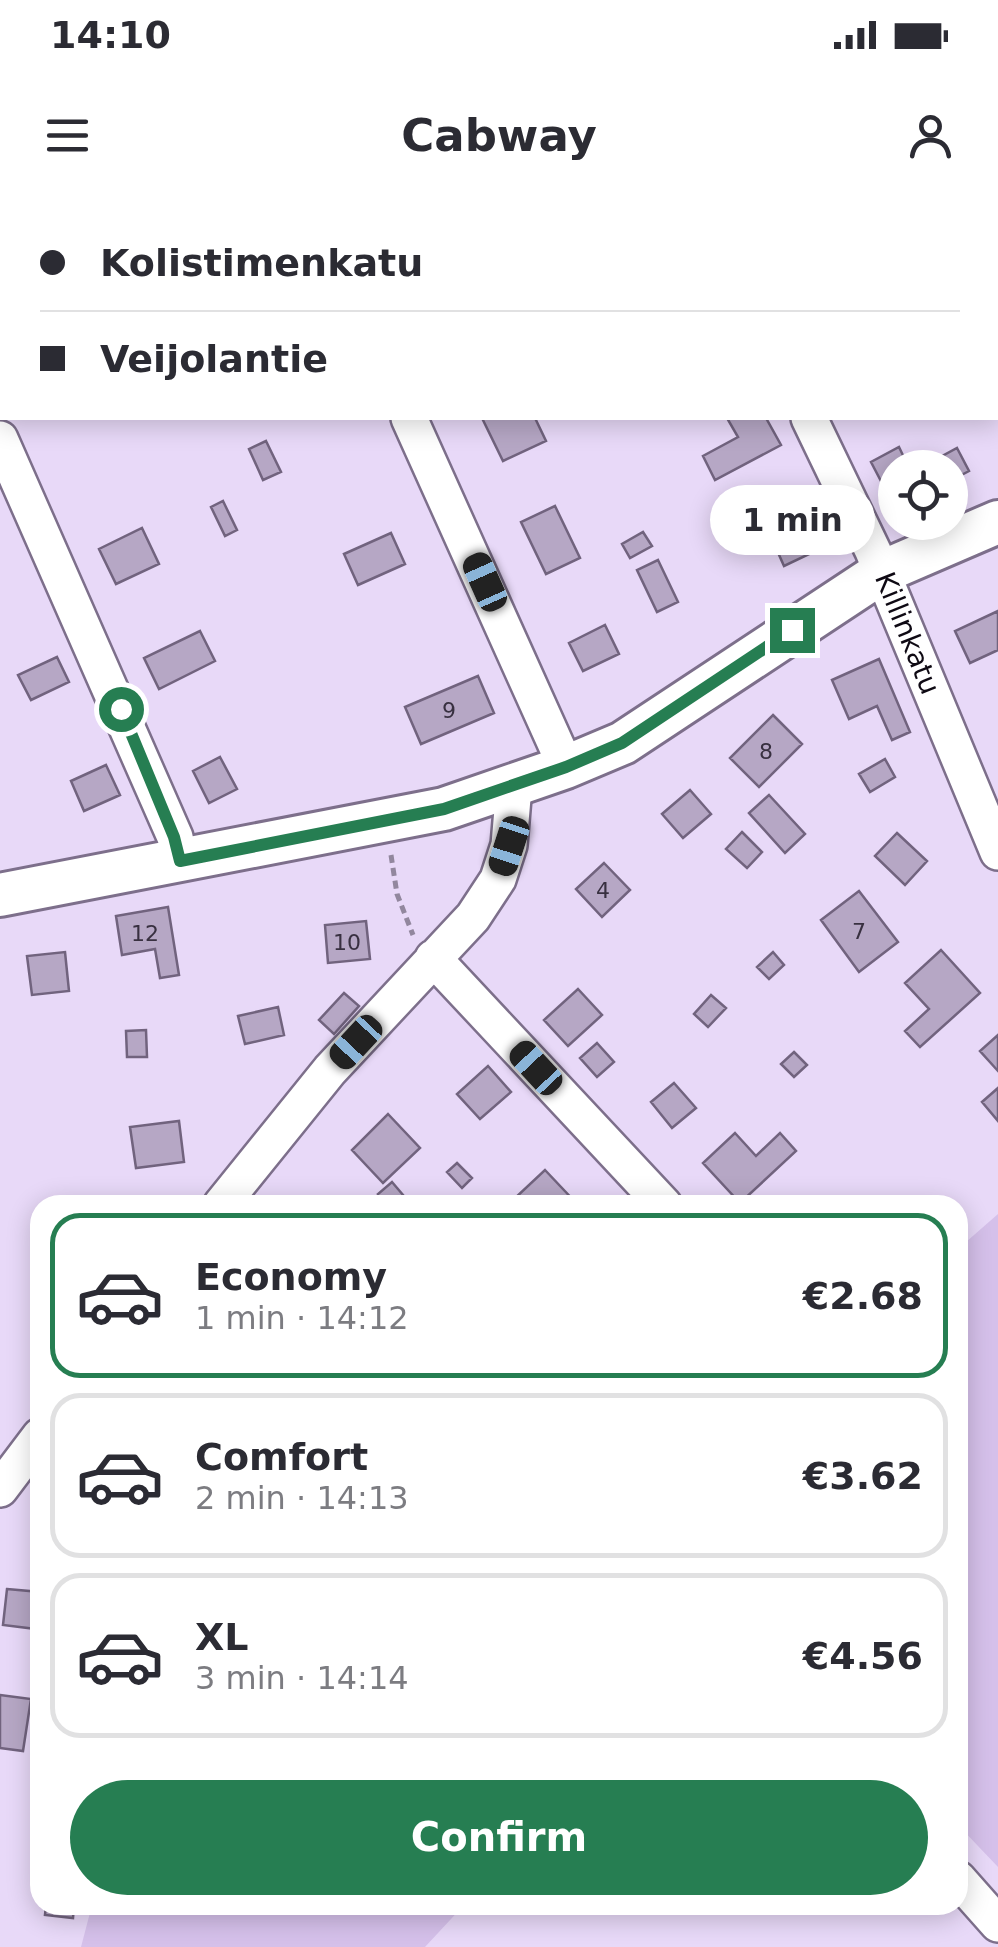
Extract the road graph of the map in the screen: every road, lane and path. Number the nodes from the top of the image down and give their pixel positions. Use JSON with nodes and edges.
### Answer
{"nodes":[{"id":1,"x":411,"y":420,"type":"edge"},
{"id":2,"x":810,"y":420,"type":"edge"},
{"id":3,"x":0,"y":439,"type":"edge"},
{"id":4,"x":998,"y":522,"type":"edge"},
{"id":5,"x":882,"y":572,"type":"junction"},
{"id":6,"x":566,"y":767,"type":"junction"},
{"id":7,"x":514,"y":786,"type":"junction"},
{"id":8,"x":384,"y":821,"type":"junction"},
{"id":9,"x":998,"y":852,"type":"edge"},
{"id":10,"x":180,"y":861,"type":"junction"},
{"id":11,"x":0,"y":895,"type":"edge"},
{"id":12,"x":434,"y":958,"type":"junction"},
{"id":13,"x":229,"y":1195,"type":"edge"},
{"id":14,"x":655,"y":1195,"type":"edge"},
{"id":15,"x":30,"y":1449,"type":"edge"},
{"id":16,"x":0,"y":1489,"type":"edge"},
{"id":17,"x":968,"y":1890,"type":"edge"},
{"id":18,"x":998,"y":1924,"type":"edge"}],
"edges":[{"from":1,"to":6,"type":"street"},
{"from":2,"to":5,"type":"street","name":"Killinkatu"},
{"from":3,"to":10,"type":"street"},
{"from":4,"to":5,"type":"street"},
{"from":5,"to":6,"type":"street"},
{"from":5,"to":9,"type":"street","name":"Killinkatu"},
{"from":6,"to":7,"type":"street"},
{"from":7,"to":8,"type":"street"},
{"from":7,"to":12,"type":"street"},
{"from":8,"to":10,"type":"street"},
{"from":8,"to":12,"type":"path"},
{"from":10,"to":11,"type":"street"},
{"from":12,"to":13,"type":"street"},
{"from":12,"to":14,"type":"street"},
{"from":15,"to":16,"type":"street"},
{"from":17,"to":18,"type":"street"}]}
